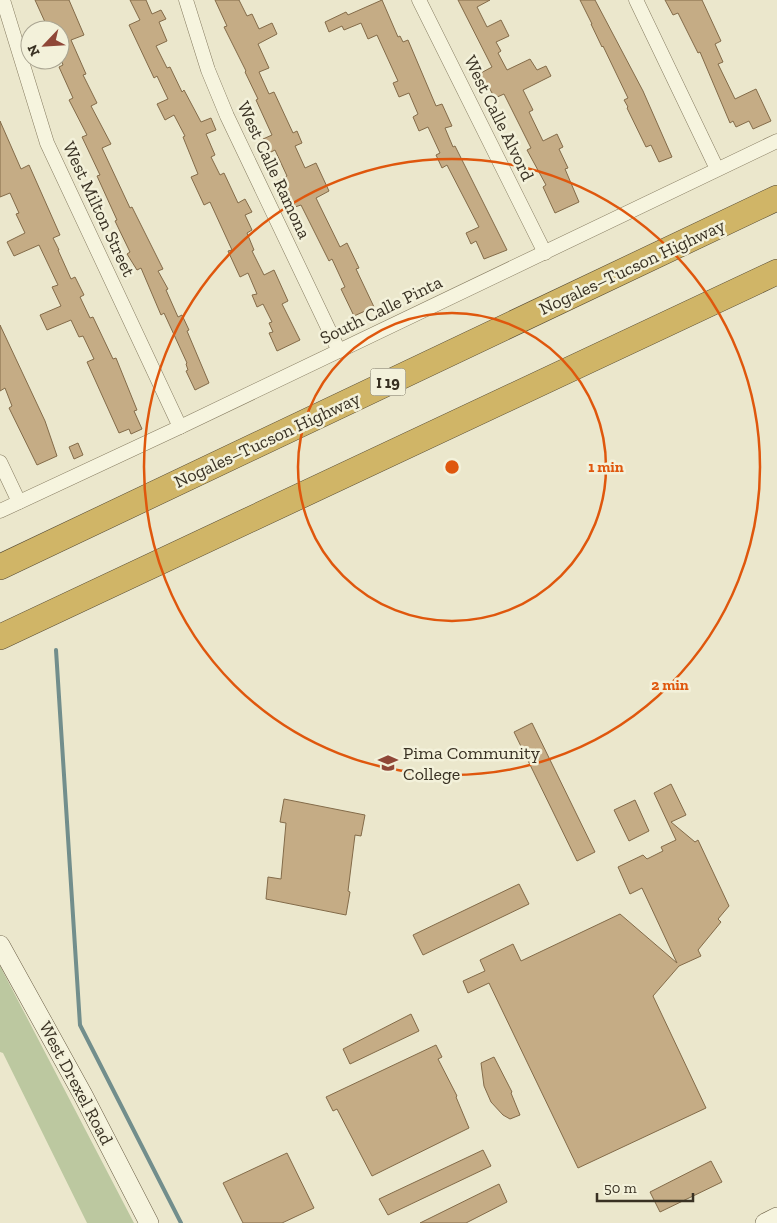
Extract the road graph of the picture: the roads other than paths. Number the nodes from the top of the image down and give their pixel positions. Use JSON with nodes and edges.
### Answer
{"nodes":[{"id":1,"x":3,"y":0,"type":"edge"},
{"id":2,"x":186,"y":0,"type":"edge"},
{"id":3,"x":420,"y":0,"type":"edge"},
{"id":4,"x":636,"y":0,"type":"edge"},
{"id":5,"x":777,"y":141,"type":"edge"},
{"id":6,"x":717,"y":169,"type":"junction"},
{"id":7,"x":777,"y":198,"type":"edge"},
{"id":8,"x":545,"y":253,"type":"junction"},
{"id":9,"x":777,"y":272,"type":"edge"},
{"id":10,"x":339,"y":352,"type":"junction"},
{"id":11,"x":180,"y":427,"type":"junction"},
{"id":12,"x":0,"y":462,"type":"edge"},
{"id":13,"x":19,"y":502,"type":"junction"},
{"id":14,"x":0,"y":511,"type":"edge"},
{"id":15,"x":0,"y":567,"type":"edge"},
{"id":16,"x":0,"y":637,"type":"edge"},
{"id":17,"x":0,"y":945,"type":"edge"},
{"id":18,"x":777,"y":1217,"type":"edge"},
{"id":19,"x":148,"y":1223,"type":"edge"},
{"id":20,"x":765,"y":1223,"type":"edge"}],
"edges":[{"from":1,"to":11,"type":"street","name":"West Milton Street"},
{"from":2,"to":10,"type":"street","name":"West Calle Ramona"},
{"from":3,"to":8,"type":"street","name":"West Calle Alvord"},
{"from":4,"to":6,"type":"street"},
{"from":5,"to":6,"type":"street","name":"South Calle Pinta"},
{"from":6,"to":8,"type":"street","name":"South Calle Pinta"},
{"from":7,"to":15,"type":"highway","name":"Nogales–Tucson Highway","number":"I 19"},
{"from":8,"to":10,"type":"street","name":"South Calle Pinta"},
{"from":9,"to":16,"type":"highway"},
{"from":10,"to":11,"type":"street","name":"South Calle Pinta"},
{"from":11,"to":13,"type":"street","name":"South Calle Pinta"},
{"from":12,"to":13,"type":"street"},
{"from":13,"to":14,"type":"street","name":"South Calle Pinta"},
{"from":17,"to":19,"type":"street","name":"West Drexel Road"},
{"from":18,"to":20,"type":"street"}]}
